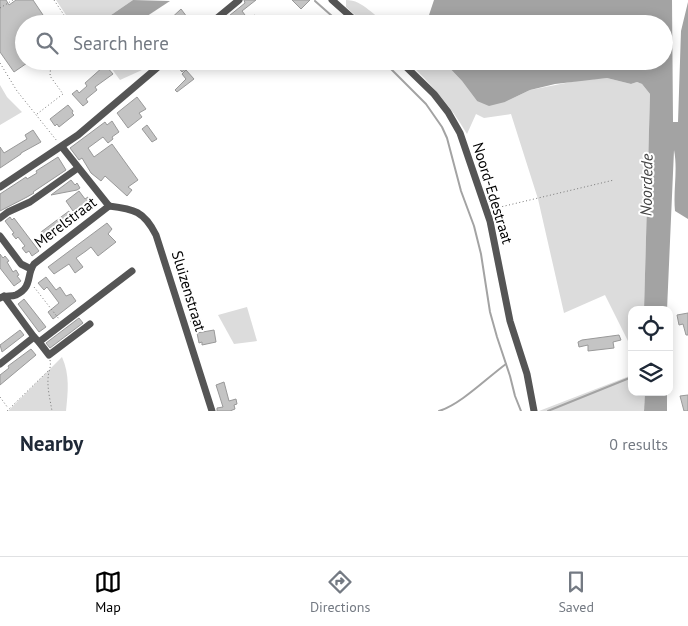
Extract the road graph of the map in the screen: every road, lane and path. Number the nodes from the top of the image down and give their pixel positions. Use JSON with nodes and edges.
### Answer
{"nodes":[{"id":1,"x":13,"y":0,"type":"edge"},
{"id":2,"x":54,"y":0,"type":"edge"},
{"id":3,"x":238,"y":0,"type":"edge"},
{"id":4,"x":332,"y":0,"type":"edge"},
{"id":5,"x":0,"y":8,"type":"edge"},
{"id":6,"x":64,"y":15,"type":"edge"},
{"id":7,"x":220,"y":15,"type":"edge"},
{"id":8,"x":349,"y":15,"type":"edge"},
{"id":9,"x":0,"y":63,"type":"edge"},
{"id":10,"x":50,"y":70,"type":"edge"},
{"id":11,"x":154,"y":70,"type":"edge"},
{"id":12,"x":409,"y":70,"type":"edge"},
{"id":13,"x":36,"y":114,"type":"junction"},
{"id":14,"x":62,"y":147,"type":"junction"},
{"id":15,"x":78,"y":168,"type":"junction"},
{"id":16,"x":614,"y":180,"type":"dead end"},
{"id":17,"x":0,"y":187,"type":"edge"},
{"id":18,"x":109,"y":206,"type":"junction"},
{"id":19,"x":486,"y":210,"type":"junction"},
{"id":20,"x":0,"y":218,"type":"edge"},
{"id":21,"x":0,"y":236,"type":"edge"},
{"id":22,"x":31,"y":269,"type":"junction"},
{"id":23,"x":132,"y":271,"type":"dead end"},
{"id":24,"x":29,"y":283,"type":"junction"},
{"id":25,"x":2,"y":297,"type":"edge"},
{"id":26,"x":62,"y":324,"type":"junction"},
{"id":27,"x":90,"y":324,"type":"dead end"},
{"id":28,"x":37,"y":339,"type":"junction"},
{"id":29,"x":49,"y":355,"type":"junction"},
{"id":30,"x":0,"y":364,"type":"edge"},
{"id":31,"x":49,"y":370,"type":"junction"},
{"id":32,"x":0,"y":398,"type":"edge"},
{"id":33,"x":9,"y":409,"type":"junction"},
{"id":34,"x":6,"y":411,"type":"edge"},
{"id":35,"x":52,"y":411,"type":"edge"},
{"id":36,"x":212,"y":411,"type":"edge"},
{"id":37,"x":534,"y":411,"type":"edge"}],
"edges":[{"from":1,"to":5,"type":"path"},
{"from":2,"to":6,"type":"path"},
{"from":3,"to":7,"type":"street"},
{"from":4,"to":8,"type":"street"},
{"from":9,"to":13,"type":"path"},
{"from":10,"to":13,"type":"path"},
{"from":11,"to":14,"type":"street"},
{"from":12,"to":19,"type":"street","name":"Noord-Edestraat"},
{"from":13,"to":14,"type":"path"},
{"from":14,"to":15,"type":"street"},
{"from":14,"to":17,"type":"street"},
{"from":15,"to":18,"type":"street"},
{"from":15,"to":20,"type":"street"},
{"from":16,"to":19,"type":"path"},
{"from":18,"to":22,"type":"street","name":"Merelstraat"},
{"from":18,"to":36,"type":"street","name":"Sluizenstraat"},
{"from":19,"to":37,"type":"street","name":"Noord-Edestraat"},
{"from":21,"to":22,"type":"street"},
{"from":22,"to":24,"type":"street","name":"Merelstraat"},
{"from":23,"to":26,"type":"street"},
{"from":24,"to":25,"type":"street"},
{"from":24,"to":26,"type":"path"},
{"from":25,"to":28,"type":"street"},
{"from":26,"to":28,"type":"street"},
{"from":27,"to":29,"type":"street"},
{"from":28,"to":29,"type":"street"},
{"from":28,"to":30,"type":"street"},
{"from":29,"to":31,"type":"path"},
{"from":31,"to":33,"type":"path"},
{"from":31,"to":35,"type":"path"},
{"from":32,"to":33,"type":"path"},
{"from":33,"to":34,"type":"path"}]}
